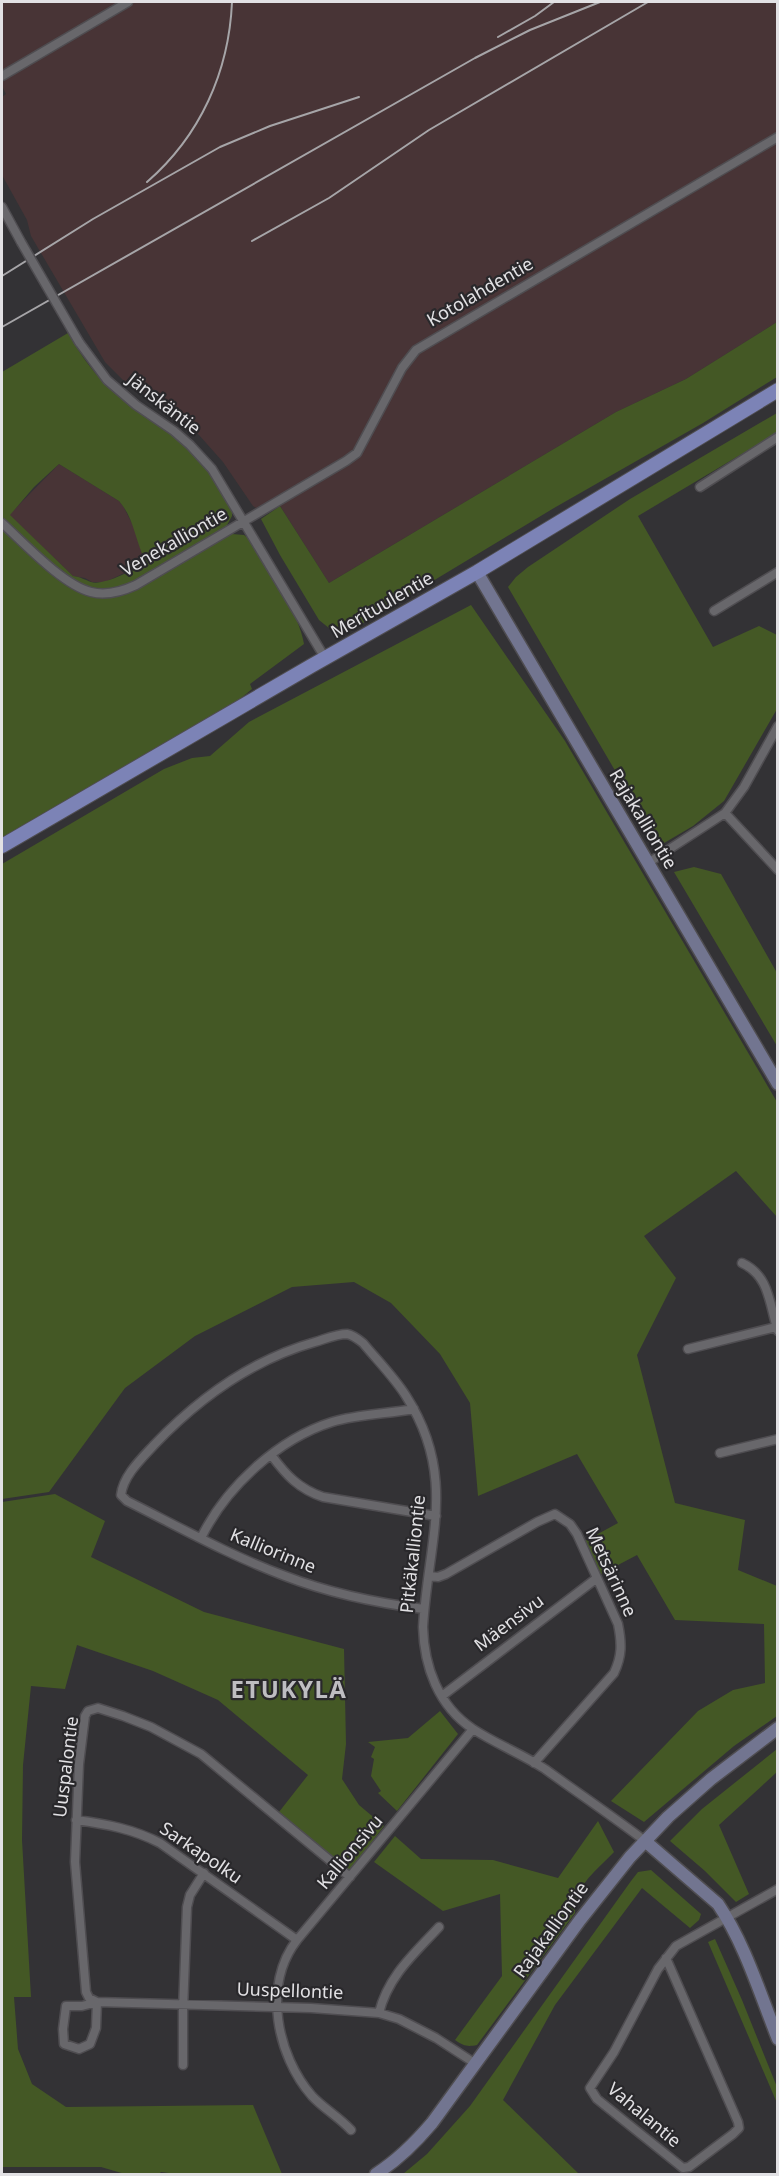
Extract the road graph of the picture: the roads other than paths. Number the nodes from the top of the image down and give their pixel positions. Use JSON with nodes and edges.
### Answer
{"nodes":[{"id":1,"x":128,"y":2,"type":"edge"},
{"id":2,"x":2,"y":76,"type":"edge"},
{"id":3,"x":777,"y":137,"type":"edge"},
{"id":4,"x":2,"y":207,"type":"edge"},
{"id":5,"x":777,"y":390,"type":"edge"},
{"id":6,"x":777,"y":437,"type":"edge"},
{"id":7,"x":700,"y":487,"type":"dead end"},
{"id":8,"x":244,"y":521,"type":"junction"},
{"id":9,"x":2,"y":524,"type":"edge"},
{"id":10,"x":477,"y":572,"type":"junction"},
{"id":11,"x":777,"y":572,"type":"edge"},
{"id":12,"x":714,"y":611,"type":"dead end"},
{"id":13,"x":325,"y":658,"type":"junction"},
{"id":14,"x":777,"y":726,"type":"edge"},
{"id":15,"x":725,"y":813,"type":"junction"},
{"id":16,"x":2,"y":846,"type":"edge"},
{"id":17,"x":648,"y":863,"type":"junction"},
{"id":18,"x":777,"y":870,"type":"edge"},
{"id":19,"x":777,"y":1084,"type":"edge"},
{"id":20,"x":742,"y":1263,"type":"dead end"},
{"id":21,"x":777,"y":1329,"type":"edge"},
{"id":22,"x":688,"y":1349,"type":"dead end"},
{"id":23,"x":414,"y":1409,"type":"junction"},
{"id":24,"x":777,"y":1439,"type":"edge"},
{"id":25,"x":720,"y":1453,"type":"dead end"},
{"id":26,"x":272,"y":1456,"type":"junction"},
{"id":27,"x":121,"y":1495,"type":"joint"},
{"id":28,"x":436,"y":1516,"type":"junction"},
{"id":29,"x":201,"y":1538,"type":"junction"},
{"id":30,"x":429,"y":1576,"type":"junction"},
{"id":31,"x":597,"y":1578,"type":"junction"},
{"id":32,"x":424,"y":1609,"type":"junction"},
{"id":33,"x":442,"y":1696,"type":"junction"},
{"id":34,"x":777,"y":1728,"type":"edge"},
{"id":35,"x":472,"y":1729,"type":"junction"},
{"id":36,"x":534,"y":1763,"type":"junction"},
{"id":37,"x":76,"y":1820,"type":"junction"},
{"id":38,"x":645,"y":1840,"type":"junction"},
{"id":39,"x":204,"y":1873,"type":"junction"},
{"id":40,"x":350,"y":1877,"type":"junction"},
{"id":41,"x":777,"y":1889,"type":"edge"},
{"id":42,"x":726,"y":1917,"type":"junction"},
{"id":43,"x":439,"y":1927,"type":"dead end"},
{"id":44,"x":297,"y":1940,"type":"junction"},
{"id":45,"x":666,"y":1958,"type":"junction"},
{"id":46,"x":93,"y":2000,"type":"junction"},
{"id":47,"x":183,"y":2005,"type":"junction"},
{"id":48,"x":279,"y":2007,"type":"junction"},
{"id":49,"x":379,"y":2013,"type":"junction"},
{"id":50,"x":777,"y":2039,"type":"edge"},
{"id":51,"x":476,"y":2064,"type":"junction"},
{"id":52,"x":183,"y":2066,"type":"dead end"},
{"id":53,"x":351,"y":2130,"type":"dead end"},
{"id":54,"x":376,"y":2175,"type":"edge"}],
"edges":[{"from":1,"to":2,"type":"street"},
{"from":3,"to":8,"type":"street","name":"Kotolahdentie"},
{"from":4,"to":8,"type":"street","name":"Jänskäntie","bridge":true},
{"from":5,"to":10,"type":"main road","name":"Merituulentie"},
{"from":6,"to":7,"type":"street"},
{"from":8,"to":9,"type":"street","name":"Venekalliontie"},
{"from":8,"to":13,"type":"street","name":"Jänskäntie"},
{"from":10,"to":13,"type":"main road","name":"Merituulentie"},
{"from":10,"to":17,"type":"street","name":"Rajakalliontie"},
{"from":11,"to":12,"type":"street"},
{"from":13,"to":16,"type":"main road","name":"Merituulentie"},
{"from":14,"to":15,"type":"street"},
{"from":15,"to":17,"type":"street"},
{"from":15,"to":18,"type":"street"},
{"from":17,"to":19,"type":"street","name":"Rajakalliontie"},
{"from":20,"to":21,"type":"street"},
{"from":21,"to":22,"type":"street"},
{"from":23,"to":26,"type":"street"},
{"from":23,"to":27,"type":"street","name":"Pitkäkalliontie"},
{"from":23,"to":28,"type":"street","name":"Pitkäkalliontie"},
{"from":24,"to":25,"type":"street"},
{"from":26,"to":28,"type":"street"},
{"from":26,"to":29,"type":"street"},
{"from":27,"to":29,"type":"street","name":"Kalliorinne"},
{"from":28,"to":30,"type":"street","name":"Pitkäkalliontie"},
{"from":29,"to":32,"type":"street","name":"Kalliorinne"},
{"from":30,"to":31,"type":"street","name":"Metsärinne"},
{"from":30,"to":32,"type":"street","name":"Pitkäkalliontie"},
{"from":31,"to":33,"type":"street","name":"Mäensivu"},
{"from":31,"to":36,"type":"street","name":"Metsärinne"},
{"from":32,"to":33,"type":"street","name":"Pitkäkalliontie"},
{"from":33,"to":35,"type":"street","name":"Pitkäkalliontie"},
{"from":34,"to":38,"type":"street","name":"Rajakalliontie"},
{"from":35,"to":36,"type":"street","name":"Pitkäkalliontie"},
{"from":35,"to":40,"type":"street","name":"Kallionsivu"},
{"from":36,"to":38,"type":"street","name":"Pitkäkalliontie"},
{"from":37,"to":39,"type":"street","name":"Sarkapolku"},
{"from":37,"to":40,"type":"street","name":"Uuspalontie"},
{"from":37,"to":46,"type":"street","name":"Uuspalontie"},
{"from":38,"to":42,"type":"street"},
{"from":38,"to":51,"type":"street","name":"Rajakalliontie"},
{"from":39,"to":44,"type":"street","name":"Sarkapolku"},
{"from":39,"to":47,"type":"street"},
{"from":40,"to":44,"type":"street","name":"Kallionsivu"},
{"from":41,"to":42,"type":"street","name":"Vahalantie"},
{"from":42,"to":45,"type":"street","name":"Vahalantie"},
{"from":42,"to":50,"type":"street"},
{"from":43,"to":49,"type":"street"},
{"from":44,"to":48,"type":"street","name":"Kallionsivu"},
{"from":45,"to":45,"type":"street","name":"Vahalantie"},
{"from":46,"to":46,"type":"street","name":"Uuspalontie"},
{"from":46,"to":47,"type":"street","name":"Uuspellontie"},
{"from":47,"to":48,"type":"street","name":"Uuspellontie"},
{"from":47,"to":52,"type":"street"},
{"from":48,"to":49,"type":"street","name":"Uuspellontie"},
{"from":48,"to":53,"type":"street","name":"Kallionsivu"},
{"from":49,"to":51,"type":"street","name":"Uuspellontie"},
{"from":51,"to":54,"type":"street","name":"Rajakalliontie"}]}
